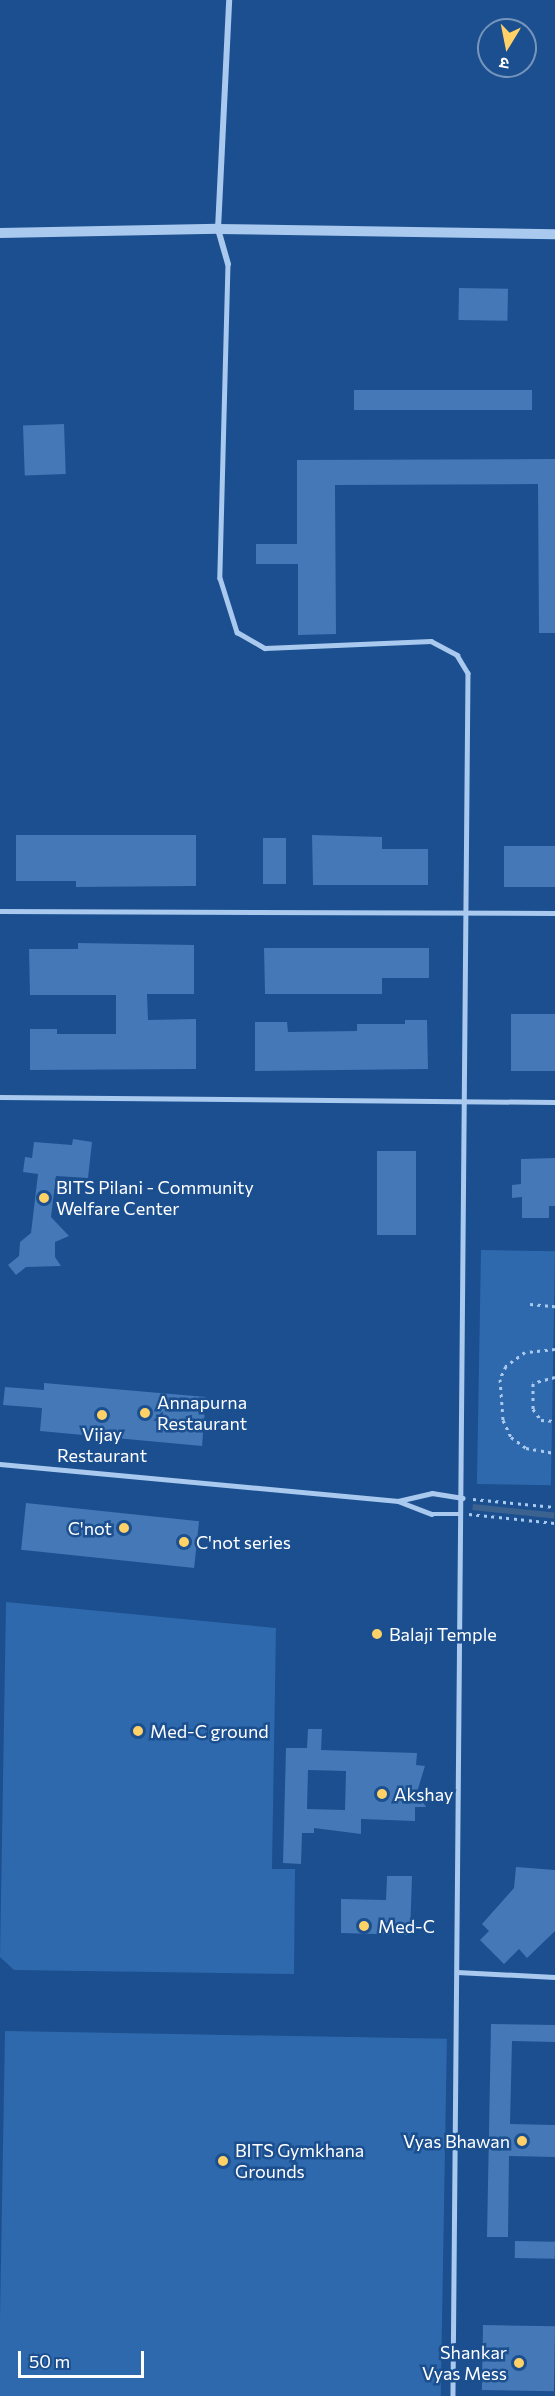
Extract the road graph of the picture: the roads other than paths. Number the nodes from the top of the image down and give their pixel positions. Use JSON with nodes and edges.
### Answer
{"nodes":[{"id":1,"x":229,"y":0,"type":"edge"},
{"id":2,"x":218,"y":229,"type":"junction"},
{"id":3,"x":0,"y":233,"type":"edge"},
{"id":4,"x":555,"y":234,"type":"edge"},
{"id":5,"x":228,"y":264,"type":"joint"},
{"id":6,"x":0,"y":911,"type":"edge"},
{"id":7,"x":466,"y":912,"type":"junction"},
{"id":8,"x":555,"y":913,"type":"edge"},
{"id":9,"x":0,"y":1097,"type":"edge"},
{"id":10,"x":555,"y":1102,"type":"edge"},
{"id":11,"x":465,"y":1103,"type":"junction"},
{"id":12,"x":0,"y":1464,"type":"edge"},
{"id":13,"x":463,"y":1498,"type":"junction"},
{"id":14,"x":398,"y":1501,"type":"junction"},
{"id":15,"x":461,"y":1514,"type":"junction"},
{"id":16,"x":457,"y":1972,"type":"junction"},
{"id":17,"x":555,"y":1977,"type":"edge"},
{"id":18,"x":453,"y":2396,"type":"edge"}],
"edges":[{"from":1,"to":2,"type":"street"},
{"from":2,"to":3,"type":"street"},
{"from":2,"to":4,"type":"street"},
{"from":2,"to":5,"type":"street"},
{"from":5,"to":7,"type":"lane"},
{"from":6,"to":7,"type":"lane"},
{"from":7,"to":8,"type":"lane"},
{"from":7,"to":11,"type":"lane"},
{"from":9,"to":11,"type":"lane"},
{"from":10,"to":11,"type":"lane"},
{"from":11,"to":13,"type":"lane"},
{"from":12,"to":14,"type":"lane"},
{"from":13,"to":14,"type":"lane"},
{"from":13,"to":15,"type":"lane"},
{"from":14,"to":15,"type":"lane"},
{"from":15,"to":16,"type":"lane"},
{"from":16,"to":17,"type":"lane"},
{"from":16,"to":18,"type":"lane"}]}
